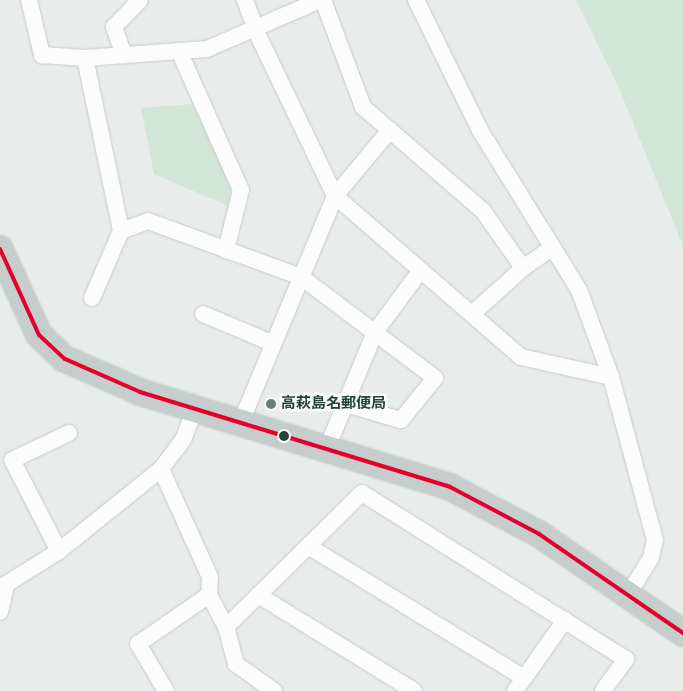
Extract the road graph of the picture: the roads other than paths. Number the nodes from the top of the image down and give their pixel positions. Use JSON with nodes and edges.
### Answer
{"nodes":[{"id":1,"x":30,"y":0,"type":"edge"},
{"id":2,"x":140,"y":0,"type":"edge"},
{"id":3,"x":245,"y":0,"type":"edge"},
{"id":4,"x":321,"y":0,"type":"edge"},
{"id":5,"x":416,"y":0,"type":"edge"},
{"id":6,"x":256,"y":31,"type":"junction"},
{"id":7,"x":179,"y":51,"type":"junction"},
{"id":8,"x":124,"y":55,"type":"junction"},
{"id":9,"x":85,"y":58,"type":"junction"},
{"id":10,"x":390,"y":130,"type":"junction"},
{"id":11,"x":335,"y":196,"type":"junction"},
{"id":12,"x":121,"y":231,"type":"junction"},
{"id":13,"x":552,"y":248,"type":"junction"},
{"id":14,"x":226,"y":250,"type":"junction"},
{"id":15,"x":2,"y":261,"type":"edge"},
{"id":16,"x":523,"y":268,"type":"junction"},
{"id":17,"x":421,"y":270,"type":"junction"},
{"id":18,"x":301,"y":277,"type":"junction"},
{"id":19,"x":92,"y":298,"type":"dead end"},
{"id":20,"x":202,"y":314,"type":"dead end"},
{"id":21,"x":472,"y":314,"type":"junction"},
{"id":22,"x":376,"y":332,"type":"junction"},
{"id":23,"x":272,"y":344,"type":"junction"},
{"id":24,"x":611,"y":377,"type":"junction"},
{"id":25,"x":345,"y":404,"type":"junction"},
{"id":26,"x":195,"y":408,"type":"junction"},
{"id":27,"x":241,"y":422,"type":"junction"},
{"id":28,"x":69,"y":434,"type":"dead end"},
{"id":29,"x":327,"y":448,"type":"junction"},
{"id":30,"x":161,"y":469,"type":"junction"},
{"id":31,"x":308,"y":546,"type":"junction"},
{"id":32,"x":59,"y":552,"type":"junction"},
{"id":33,"x":3,"y":588,"type":"edge"},
{"id":34,"x":629,"y":593,"type":"junction"},
{"id":35,"x":209,"y":595,"type":"junction"},
{"id":36,"x":258,"y":595,"type":"junction"},
{"id":37,"x":0,"y":612,"type":"edge"},
{"id":38,"x":565,"y":620,"type":"junction"},
{"id":39,"x":226,"y":626,"type":"junction"},
{"id":40,"x":683,"y":633,"type":"edge"},
{"id":41,"x":520,"y":684,"type":"edge"},
{"id":42,"x":166,"y":691,"type":"edge"},
{"id":43,"x":274,"y":691,"type":"edge"},
{"id":44,"x":414,"y":691,"type":"edge"},
{"id":45,"x":603,"y":691,"type":"edge"}],
"edges":[{"from":1,"to":9,"type":"street"},
{"from":2,"to":8,"type":"street"},
{"from":3,"to":6,"type":"street"},
{"from":4,"to":6,"type":"street"},
{"from":4,"to":10,"type":"street"},
{"from":5,"to":13,"type":"street"},
{"from":6,"to":7,"type":"street"},
{"from":6,"to":11,"type":"street"},
{"from":7,"to":8,"type":"street"},
{"from":7,"to":14,"type":"street"},
{"from":8,"to":9,"type":"street"},
{"from":9,"to":12,"type":"street"},
{"from":10,"to":11,"type":"street"},
{"from":10,"to":16,"type":"street"},
{"from":11,"to":17,"type":"street"},
{"from":11,"to":18,"type":"street"},
{"from":12,"to":14,"type":"street"},
{"from":12,"to":19,"type":"street"},
{"from":13,"to":16,"type":"street"},
{"from":13,"to":24,"type":"street"},
{"from":14,"to":18,"type":"street"},
{"from":15,"to":26,"type":"highway"},
{"from":16,"to":21,"type":"street"},
{"from":17,"to":21,"type":"street"},
{"from":17,"to":22,"type":"street"},
{"from":18,"to":22,"type":"street"},
{"from":18,"to":23,"type":"street"},
{"from":20,"to":23,"type":"street"},
{"from":21,"to":24,"type":"street"},
{"from":22,"to":25,"type":"street"},
{"from":22,"to":25,"type":"street"},
{"from":23,"to":27,"type":"street"},
{"from":24,"to":34,"type":"street"},
{"from":25,"to":29,"type":"street"},
{"from":26,"to":27,"type":"highway"},
{"from":26,"to":30,"type":"street"},
{"from":27,"to":29,"type":"highway"},
{"from":28,"to":32,"type":"street"},
{"from":29,"to":34,"type":"highway"},
{"from":30,"to":32,"type":"street"},
{"from":30,"to":35,"type":"street"},
{"from":31,"to":36,"type":"street"},
{"from":31,"to":38,"type":"street"},
{"from":31,"to":41,"type":"street"},
{"from":32,"to":33,"type":"street"},
{"from":33,"to":37,"type":"street"},
{"from":34,"to":40,"type":"highway"},
{"from":35,"to":39,"type":"street"},
{"from":35,"to":42,"type":"street"},
{"from":36,"to":39,"type":"street"},
{"from":36,"to":44,"type":"street"},
{"from":38,"to":41,"type":"street"},
{"from":38,"to":45,"type":"street"},
{"from":39,"to":43,"type":"street"}]}
